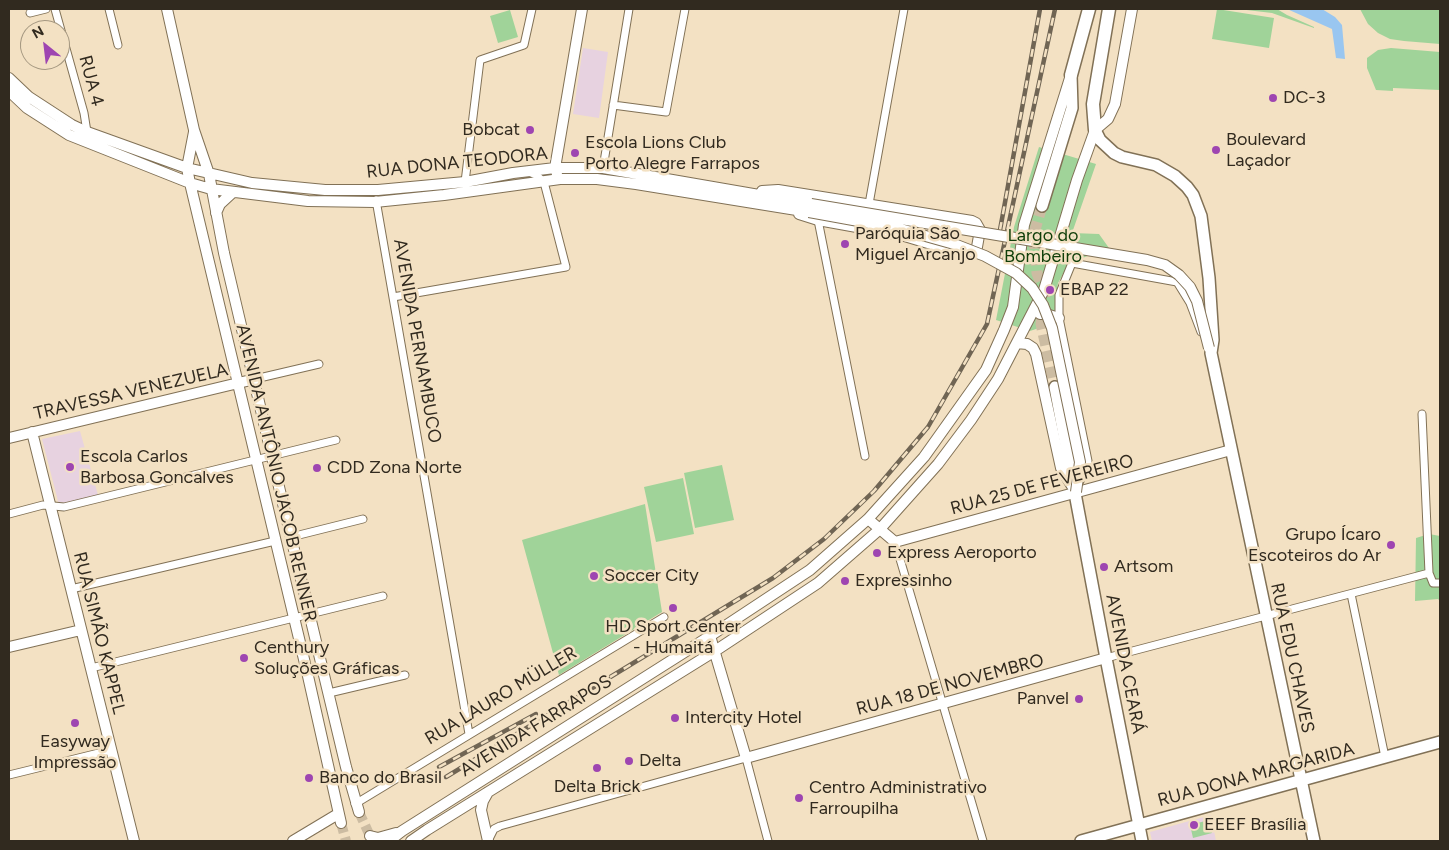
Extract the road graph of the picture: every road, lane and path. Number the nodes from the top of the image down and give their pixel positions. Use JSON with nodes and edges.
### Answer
{"nodes":[{"id":1,"x":46,"y":9,"type":"edge"},
{"id":2,"x":55,"y":9,"type":"edge"},
{"id":3,"x":109,"y":9,"type":"edge"},
{"id":4,"x":167,"y":9,"type":"edge"},
{"id":5,"x":532,"y":9,"type":"edge"},
{"id":6,"x":582,"y":9,"type":"edge"},
{"id":7,"x":629,"y":9,"type":"edge"},
{"id":8,"x":686,"y":9,"type":"edge"},
{"id":9,"x":904,"y":9,"type":"edge"},
{"id":10,"x":1089,"y":9,"type":"edge"},
{"id":11,"x":1109,"y":9,"type":"edge"},
{"id":12,"x":1132,"y":9,"type":"edge"},
{"id":13,"x":30,"y":13,"type":"dead end"},
{"id":14,"x":118,"y":45,"type":"dead end"},
{"id":15,"x":1071,"y":75,"type":"junction"},
{"id":16,"x":9,"y":78,"type":"edge"},
{"id":17,"x":9,"y":91,"type":"edge"},
{"id":18,"x":613,"y":105,"type":"junction"},
{"id":19,"x":194,"y":130,"type":"junction"},
{"id":20,"x":1095,"y":130,"type":"junction"},
{"id":21,"x":87,"y":132,"type":"junction"},
{"id":22,"x":187,"y":168,"type":"junction"},
{"id":23,"x":555,"y":168,"type":"junction"},
{"id":24,"x":603,"y":168,"type":"junction"},
{"id":25,"x":529,"y":172,"type":"junction"},
{"id":26,"x":209,"y":174,"type":"junction"},
{"id":27,"x":560,"y":179,"type":"junction"},
{"id":28,"x":465,"y":182,"type":"junction"},
{"id":29,"x":544,"y":182,"type":"junction"},
{"id":30,"x":190,"y":183,"type":"junction"},
{"id":31,"x":279,"y":186,"type":"junction"},
{"id":32,"x":211,"y":189,"type":"junction"},
{"id":33,"x":378,"y":190,"type":"junction"},
{"id":34,"x":233,"y":192,"type":"junction"},
{"id":35,"x":749,"y":192,"type":"junction"},
{"id":36,"x":278,"y":198,"type":"junction"},
{"id":37,"x":375,"y":202,"type":"junction"},
{"id":38,"x":869,"y":204,"type":"junction"},
{"id":39,"x":1042,"y":206,"type":"tunnel mouth"},
{"id":40,"x":776,"y":207,"type":"junction"},
{"id":41,"x":810,"y":208,"type":"junction"},
{"id":42,"x":216,"y":213,"type":"junction"},
{"id":43,"x":818,"y":220,"type":"junction"},
{"id":44,"x":1061,"y":232,"type":"junction"},
{"id":45,"x":224,"y":253,"type":"junction"},
{"id":46,"x":208,"y":257,"type":"junction"},
{"id":47,"x":1072,"y":264,"type":"junction"},
{"id":48,"x":393,"y":297,"type":"junction"},
{"id":49,"x":236,"y":300,"type":"junction"},
{"id":50,"x":219,"y":304,"type":"junction"},
{"id":51,"x":1031,"y":315,"type":"junction"},
{"id":52,"x":1059,"y":318,"type":"junction"},
{"id":53,"x":1017,"y":343,"type":"junction"},
{"id":54,"x":1210,"y":350,"type":"junction"},
{"id":55,"x":319,"y":364,"type":"dead end"},
{"id":56,"x":255,"y":379,"type":"junction"},
{"id":57,"x":238,"y":383,"type":"junction"},
{"id":58,"x":1055,"y":387,"type":"tunnel mouth"},
{"id":59,"x":1422,"y":414,"type":"dead end"},
{"id":60,"x":32,"y":432,"type":"junction"},
{"id":61,"x":9,"y":438,"type":"edge"},
{"id":62,"x":336,"y":440,"type":"dead end"},
{"id":63,"x":1231,"y":450,"type":"junction"},
{"id":64,"x":272,"y":456,"type":"junction"},
{"id":65,"x":865,"y":456,"type":"dead end"},
{"id":66,"x":256,"y":460,"type":"junction"},
{"id":67,"x":280,"y":491,"type":"junction"},
{"id":68,"x":1076,"y":492,"type":"junction"},
{"id":69,"x":264,"y":494,"type":"junction"},
{"id":70,"x":51,"y":507,"type":"junction"},
{"id":71,"x":9,"y":514,"type":"edge"},
{"id":72,"x":868,"y":519,"type":"junction"},
{"id":73,"x":363,"y":520,"type":"dead end"},
{"id":74,"x":880,"y":529,"type":"junction"},
{"id":75,"x":291,"y":537,"type":"junction"},
{"id":76,"x":275,"y":541,"type":"junction"},
{"id":77,"x":895,"y":542,"type":"junction"},
{"id":78,"x":1429,"y":573,"type":"junction"},
{"id":79,"x":1440,"y":583,"type":"edge"},
{"id":80,"x":71,"y":589,"type":"junction"},
{"id":81,"x":1351,"y":594,"type":"junction"},
{"id":82,"x":383,"y":596,"type":"dead end"},
{"id":83,"x":310,"y":614,"type":"junction"},
{"id":84,"x":1265,"y":616,"type":"junction"},
{"id":85,"x":664,"y":617,"type":"dead end"},
{"id":86,"x":294,"y":618,"type":"junction"},
{"id":87,"x":81,"y":630,"type":"junction"},
{"id":88,"x":710,"y":636,"type":"junction"},
{"id":89,"x":316,"y":642,"type":"junction"},
{"id":90,"x":300,"y":645,"type":"junction"},
{"id":91,"x":9,"y":648,"type":"edge"},
{"id":92,"x":715,"y":651,"type":"junction"},
{"id":93,"x":1106,"y":658,"type":"junction"},
{"id":94,"x":91,"y":668,"type":"junction"},
{"id":95,"x":324,"y":673,"type":"junction"},
{"id":96,"x":405,"y":675,"type":"dead end"},
{"id":97,"x":308,"y":676,"type":"junction"},
{"id":98,"x":329,"y":693,"type":"junction"},
{"id":99,"x":942,"y":704,"type":"junction"},
{"id":100,"x":469,"y":734,"type":"junction"},
{"id":101,"x":1440,"y":742,"type":"edge"},
{"id":102,"x":112,"y":750,"type":"junction"},
{"id":103,"x":1385,"y":757,"type":"junction"},
{"id":104,"x":746,"y":758,"type":"junction"},
{"id":105,"x":346,"y":767,"type":"junction"},
{"id":106,"x":328,"y":770,"type":"junction"},
{"id":107,"x":9,"y":775,"type":"edge"},
{"id":108,"x":1300,"y":781,"type":"junction"},
{"id":109,"x":489,"y":791,"type":"junction"},
{"id":110,"x":357,"y":808,"type":"joint"},
{"id":111,"x":1139,"y":825,"type":"junction"},
{"id":112,"x":402,"y":831,"type":"junction"},
{"id":113,"x":371,"y":839,"type":"edge"},
{"id":114,"x":134,"y":841,"type":"edge"},
{"id":115,"x":294,"y":841,"type":"edge"},
{"id":116,"x":389,"y":841,"type":"edge"},
{"id":117,"x":411,"y":841,"type":"edge"},
{"id":118,"x":488,"y":841,"type":"edge"},
{"id":119,"x":768,"y":841,"type":"edge"},
{"id":120,"x":983,"y":841,"type":"edge"},
{"id":121,"x":1081,"y":841,"type":"edge"},
{"id":122,"x":1142,"y":841,"type":"edge"},
{"id":123,"x":1314,"y":841,"type":"edge"}],
"edges":[{"from":1,"to":13,"type":"street"},
{"from":2,"to":21,"type":"street","name":"RUA 4"},
{"from":3,"to":14,"type":"street"},
{"from":4,"to":19,"type":"main road","name":"AVENIDA ANTÔNIO JACOB RENNER"},
{"from":5,"to":28,"type":"street"},
{"from":6,"to":23,"type":"main road"},
{"from":7,"to":18,"type":"street"},
{"from":8,"to":18,"type":"street"},
{"from":9,"to":38,"type":"street"},
{"from":10,"to":15,"type":"highway"},
{"from":11,"to":20,"type":"highway"},
{"from":12,"to":20,"type":"main road"},
{"from":15,"to":39,"type":"main road"},
{"from":15,"to":72,"type":"main road","name":"AVENIDA FARRAPOS"},
{"from":16,"to":21,"type":"main road","name":"RUA DONA TEODORA"},
{"from":17,"to":30,"type":"main road","name":"RUA DONA TEODORA"},
{"from":18,"to":24,"type":"street"},
{"from":19,"to":22,"type":"main road","name":"AVENIDA ANTÔNIO JACOB RENNER"},
{"from":19,"to":26,"type":"main road","name":"AVENIDA ANTÔNIO JACOB RENNER"},
{"from":20,"to":44,"type":"main road","name":"AVENIDA FARRAPOS"},
{"from":20,"to":54,"type":"main road"},
{"from":21,"to":22,"type":"main road","name":"RUA DONA TEODORA"},
{"from":22,"to":26,"type":"main road","name":"RUA DONA TEODORA"},
{"from":22,"to":30,"type":"main road","name":"AVENIDA ANTÔNIO JACOB RENNER"},
{"from":23,"to":24,"type":"main road","name":"RUA DONA TEODORA"},
{"from":23,"to":25,"type":"main road","name":"RUA DONA TEODORA"},
{"from":23,"to":27,"type":"main road"},
{"from":24,"to":35,"type":"main road","name":"RUA DONA TEODORA"},
{"from":25,"to":28,"type":"main road","name":"RUA DONA TEODORA"},
{"from":25,"to":29,"type":"street"},
{"from":26,"to":31,"type":"main road","name":"RUA DONA TEODORA"},
{"from":26,"to":32,"type":"main road","name":"AVENIDA ANTÔNIO JACOB RENNER"},
{"from":27,"to":29,"type":"main road","name":"RUA DONA TEODORA"},
{"from":27,"to":40,"type":"main road","name":"RUA DONA TEODORA"},
{"from":28,"to":33,"type":"main road","name":"RUA DONA TEODORA"},
{"from":29,"to":37,"type":"main road","name":"RUA DONA TEODORA"},
{"from":29,"to":48,"type":"street"},
{"from":30,"to":32,"type":"main road","name":"RUA DONA TEODORA"},
{"from":30,"to":46,"type":"main road","name":"AVENIDA ANTÔNIO JACOB RENNER"},
{"from":31,"to":33,"type":"main road","name":"RUA DONA TEODORA"},
{"from":31,"to":36,"type":"main road"},
{"from":32,"to":34,"type":"main road","name":"RUA DONA TEODORA"},
{"from":32,"to":42,"type":"main road","name":"AVENIDA ANTÔNIO JACOB RENNER"},
{"from":33,"to":37,"type":"street","name":"AVENIDA PERNAMBUCO"},
{"from":34,"to":36,"type":"main road","name":"RUA DONA TEODORA"},
{"from":34,"to":42,"type":"main road"},
{"from":35,"to":38,"type":"main road"},
{"from":35,"to":41,"type":"main road","name":"RUA DONA TEODORA"},
{"from":36,"to":37,"type":"main road","name":"RUA DONA TEODORA"},
{"from":37,"to":48,"type":"street","name":"AVENIDA PERNAMBUCO"},
{"from":38,"to":43,"type":"main road"},
{"from":40,"to":41,"type":"main road","name":"RUA DONA TEODORA"},
{"from":40,"to":43,"type":"main road"},
{"from":41,"to":54,"type":"main road","bridge":true},
{"from":41,"to":68,"type":"main road","bridge":true},
{"from":42,"to":45,"type":"main road","name":"AVENIDA ANTÔNIO JACOB RENNER"},
{"from":43,"to":65,"type":"street"},
{"from":44,"to":47,"type":"street"},
{"from":44,"to":51,"type":"main road","name":"AVENIDA FARRAPOS"},
{"from":45,"to":46,"type":"main road"},
{"from":45,"to":49,"type":"main road","name":"AVENIDA ANTÔNIO JACOB RENNER"},
{"from":46,"to":50,"type":"main road","name":"AVENIDA ANTÔNIO JACOB RENNER"},
{"from":47,"to":52,"type":"street"},
{"from":47,"to":54,"type":"street","name":"RUA EDU CHAVES"},
{"from":48,"to":100,"type":"street","name":"AVENIDA PERNAMBUCO"},
{"from":49,"to":50,"type":"main road"},
{"from":49,"to":56,"type":"main road","name":"AVENIDA ANTÔNIO JACOB RENNER"},
{"from":50,"to":57,"type":"main road","name":"AVENIDA ANTÔNIO JACOB RENNER"},
{"from":51,"to":52,"type":"main road"},
{"from":51,"to":53,"type":"main road","name":"AVENIDA FARRAPOS"},
{"from":52,"to":68,"type":"street"},
{"from":53,"to":68,"type":"main road","name":"AVENIDA CEARÁ"},
{"from":53,"to":74,"type":"main road","name":"AVENIDA FARRAPOS"},
{"from":54,"to":63,"type":"main road","name":"RUA EDU CHAVES"},
{"from":55,"to":56,"type":"street","name":"TRAVESSA VENEZUELA"},
{"from":56,"to":57,"type":"main road","name":"TRAVESSA VENEZUELA"},
{"from":56,"to":64,"type":"main road","name":"AVENIDA ANTÔNIO JACOB RENNER"},
{"from":57,"to":60,"type":"main road","name":"TRAVESSA VENEZUELA"},
{"from":57,"to":66,"type":"main road","name":"AVENIDA ANTÔNIO JACOB RENNER"},
{"from":58,"to":68,"type":"main road","name":"AVENIDA CEARÁ"},
{"from":59,"to":78,"type":"street"},
{"from":60,"to":61,"type":"main road","name":"TRAVESSA VENEZUELA"},
{"from":60,"to":70,"type":"main road","name":"RUA SIMÃO KAPPEL"},
{"from":62,"to":64,"type":"street"},
{"from":63,"to":68,"type":"main road","name":"RUA 25 DE FEVEREIRO"},
{"from":63,"to":84,"type":"main road","name":"RUA EDU CHAVES"},
{"from":64,"to":66,"type":"street"},
{"from":64,"to":67,"type":"main road","name":"AVENIDA ANTÔNIO JACOB RENNER"},
{"from":66,"to":69,"type":"main road","name":"AVENIDA ANTÔNIO JACOB RENNER"},
{"from":66,"to":70,"type":"street"},
{"from":67,"to":69,"type":"main road"},
{"from":67,"to":75,"type":"main road","name":"AVENIDA ANTÔNIO JACOB RENNER"},
{"from":68,"to":77,"type":"main road","name":"RUA 25 DE FEVEREIRO"},
{"from":68,"to":93,"type":"main road","name":"AVENIDA CEARÁ"},
{"from":69,"to":76,"type":"main road","name":"AVENIDA ANTÔNIO JACOB RENNER"},
{"from":70,"to":71,"type":"street"},
{"from":70,"to":80,"type":"main road","name":"RUA SIMÃO KAPPEL"},
{"from":72,"to":74,"type":"main road"},
{"from":72,"to":88,"type":"main road","name":"AVENIDA FARRAPOS"},
{"from":73,"to":75,"type":"street"},
{"from":74,"to":77,"type":"main road"},
{"from":74,"to":92,"type":"main road","name":"AVENIDA FARRAPOS"},
{"from":75,"to":83,"type":"main road","name":"AVENIDA ANTÔNIO JACOB RENNER"},
{"from":76,"to":80,"type":"street"},
{"from":76,"to":86,"type":"main road","name":"AVENIDA ANTÔNIO JACOB RENNER"},
{"from":77,"to":99,"type":"street"},
{"from":78,"to":79,"type":"street"},
{"from":78,"to":81,"type":"street","name":"RUA 18 DE NOVEMBRO"},
{"from":80,"to":87,"type":"main road","name":"RUA SIMÃO KAPPEL"},
{"from":81,"to":84,"type":"street","name":"RUA 18 DE NOVEMBRO"},
{"from":81,"to":103,"type":"street"},
{"from":82,"to":83,"type":"street"},
{"from":83,"to":86,"type":"street"},
{"from":83,"to":89,"type":"main road","name":"AVENIDA ANTÔNIO JACOB RENNER"},
{"from":84,"to":93,"type":"street","name":"RUA 18 DE NOVEMBRO"},
{"from":84,"to":108,"type":"main road","name":"RUA EDU CHAVES"},
{"from":85,"to":100,"type":"street","name":"RUA LAURO MÜLLER"},
{"from":86,"to":90,"type":"main road","name":"AVENIDA ANTÔNIO JACOB RENNER"},
{"from":86,"to":94,"type":"street"},
{"from":87,"to":91,"type":"main road"},
{"from":87,"to":94,"type":"main road","name":"RUA SIMÃO KAPPEL"},
{"from":88,"to":92,"type":"main road"},
{"from":88,"to":112,"type":"main road","name":"AVENIDA FARRAPOS"},
{"from":89,"to":90,"type":"main road"},
{"from":89,"to":95,"type":"main road","name":"AVENIDA ANTÔNIO JACOB RENNER"},
{"from":90,"to":97,"type":"main road","name":"AVENIDA ANTÔNIO JACOB RENNER"},
{"from":92,"to":104,"type":"main road"},
{"from":92,"to":109,"type":"main road","name":"AVENIDA FARRAPOS"},
{"from":93,"to":99,"type":"main road","name":"RUA 18 DE NOVEMBRO"},
{"from":93,"to":111,"type":"main road","name":"AVENIDA CEARÁ"},
{"from":94,"to":102,"type":"main road","name":"RUA SIMÃO KAPPEL"},
{"from":95,"to":97,"type":"main road"},
{"from":95,"to":98,"type":"main road","name":"AVENIDA ANTÔNIO JACOB RENNER"},
{"from":96,"to":98,"type":"street"},
{"from":97,"to":106,"type":"main road","name":"AVENIDA ANTÔNIO JACOB RENNER"},
{"from":98,"to":105,"type":"main road","name":"AVENIDA ANTÔNIO JACOB RENNER"},
{"from":99,"to":104,"type":"main road","name":"RUA 18 DE NOVEMBRO"},
{"from":99,"to":120,"type":"street"},
{"from":100,"to":110,"type":"street","name":"RUA LAURO MÜLLER"},
{"from":101,"to":103,"type":"main road","name":"RUA DONA MARGARIDA"},
{"from":102,"to":107,"type":"street"},
{"from":102,"to":114,"type":"main road","name":"RUA SIMÃO KAPPEL"},
{"from":103,"to":108,"type":"main road","name":"RUA DONA MARGARIDA"},
{"from":104,"to":118,"type":"street","name":"RUA 18 DE NOVEMBRO"},
{"from":104,"to":119,"type":"street"},
{"from":105,"to":106,"type":"main road"},
{"from":105,"to":110,"type":"main road","name":"AVENIDA ANTÔNIO JACOB RENNER"},
{"from":106,"to":115,"type":"main road","name":"AVENIDA ANTÔNIO JACOB RENNER"},
{"from":108,"to":111,"type":"main road","name":"RUA DONA MARGARIDA"},
{"from":108,"to":123,"type":"main road","name":"RUA EDU CHAVES"},
{"from":109,"to":117,"type":"main road","name":"AVENIDA FARRAPOS"},
{"from":109,"to":118,"type":"main road"},
{"from":111,"to":121,"type":"main road","name":"RUA DONA MARGARIDA"},
{"from":111,"to":122,"type":"main road","name":"AVENIDA CEARÁ"},
{"from":112,"to":113,"type":"main road"},
{"from":112,"to":116,"type":"main road","name":"AVENIDA FARRAPOS"}]}
